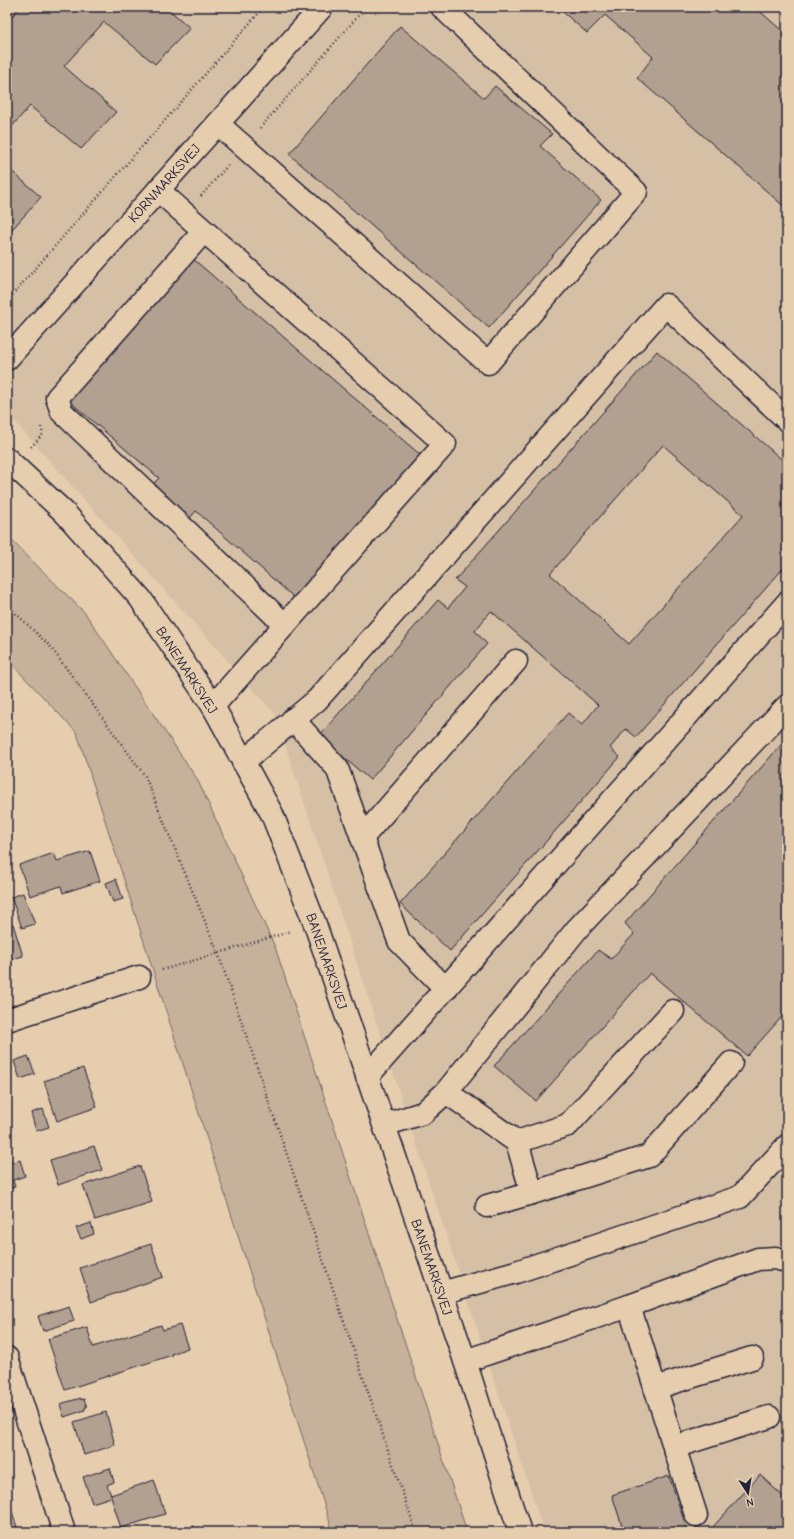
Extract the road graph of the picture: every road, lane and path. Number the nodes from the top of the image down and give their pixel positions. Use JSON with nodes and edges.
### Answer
{"nodes":[{"id":1,"x":264,"y":7,"type":"edge"},
{"id":2,"x":322,"y":7,"type":"edge"},
{"id":3,"x":442,"y":7,"type":"edge"},
{"id":4,"x":218,"y":124,"type":"junction"},
{"id":5,"x":158,"y":190,"type":"junction"},
{"id":6,"x":204,"y":231,"type":"junction"},
{"id":7,"x":7,"y":301,"type":"edge"},
{"id":8,"x":7,"y":359,"type":"edge"},
{"id":9,"x":787,"y":420,"type":"edge"},
{"id":10,"x":7,"y":459,"type":"edge"},
{"id":11,"x":787,"y":603,"type":"edge"},
{"id":12,"x":7,"y":605,"type":"edge"},
{"id":13,"x":285,"y":625,"type":"junction"},
{"id":14,"x":516,"y":661,"type":"dead end"},
{"id":15,"x":213,"y":706,"type":"junction"},
{"id":16,"x":787,"y":706,"type":"edge"},
{"id":17,"x":293,"y":720,"type":"junction"},
{"id":18,"x":243,"y":762,"type":"junction"},
{"id":19,"x":362,"y":838,"type":"junction"},
{"id":20,"x":315,"y":924,"type":"junction"},
{"id":21,"x":218,"y":953,"type":"junction"},
{"id":22,"x":139,"y":977,"type":"joint"},
{"id":23,"x":446,"y":989,"type":"junction"},
{"id":24,"x":673,"y":1011,"type":"dead end"},
{"id":25,"x":7,"y":1020,"type":"edge"},
{"id":26,"x":731,"y":1063,"type":"dead end"},
{"id":27,"x":367,"y":1077,"type":"junction"},
{"id":28,"x":446,"y":1092,"type":"junction"},
{"id":29,"x":384,"y":1125,"type":"junction"},
{"id":30,"x":517,"y":1142,"type":"junction"},
{"id":31,"x":787,"y":1146,"type":"edge"},
{"id":32,"x":532,"y":1193,"type":"junction"},
{"id":33,"x":487,"y":1206,"type":"dead end"},
{"id":34,"x":787,"y":1261,"type":"edge"},
{"id":35,"x":441,"y":1293,"type":"junction"},
{"id":36,"x":629,"y":1306,"type":"junction"},
{"id":37,"x":7,"y":1358,"type":"edge"},
{"id":38,"x":752,"y":1358,"type":"dead end"},
{"id":39,"x":465,"y":1361,"type":"junction"},
{"id":40,"x":655,"y":1388,"type":"junction"},
{"id":41,"x":769,"y":1417,"type":"dead end"},
{"id":42,"x":674,"y":1447,"type":"junction"},
{"id":43,"x":696,"y":1515,"type":"dead end"},
{"id":44,"x":64,"y":1532,"type":"edge"},
{"id":45,"x":416,"y":1532,"type":"edge"},
{"id":46,"x":520,"y":1532,"type":"edge"}],
"edges":[{"from":1,"to":7,"type":"path"},
{"from":2,"to":4,"type":"street","name":"KORNMARKSVEJ"},
{"from":3,"to":4,"type":"street"},
{"from":4,"to":5,"type":"street","name":"KORNMARKSVEJ"},
{"from":5,"to":6,"type":"street"},
{"from":5,"to":8,"type":"street","name":"KORNMARKSVEJ"},
{"from":6,"to":13,"type":"street"},
{"from":6,"to":13,"type":"street"},
{"from":9,"to":17,"type":"street"},
{"from":10,"to":15,"type":"street","name":"BANEMARKSVEJ"},
{"from":11,"to":23,"type":"street"},
{"from":12,"to":21,"type":"path"},
{"from":13,"to":15,"type":"street"},
{"from":14,"to":19,"type":"street"},
{"from":15,"to":18,"type":"street","name":"BANEMARKSVEJ"},
{"from":16,"to":28,"type":"street"},
{"from":17,"to":18,"type":"street"},
{"from":17,"to":19,"type":"street"},
{"from":18,"to":20,"type":"street","name":"BANEMARKSVEJ"},
{"from":19,"to":23,"type":"street"},
{"from":20,"to":21,"type":"path"},
{"from":20,"to":27,"type":"street","name":"BANEMARKSVEJ"},
{"from":21,"to":22,"type":"path"},
{"from":21,"to":45,"type":"path"},
{"from":22,"to":25,"type":"street"},
{"from":23,"to":27,"type":"street"},
{"from":24,"to":30,"type":"street"},
{"from":26,"to":32,"type":"street"},
{"from":27,"to":29,"type":"street","name":"BANEMARKSVEJ"},
{"from":28,"to":29,"type":"street"},
{"from":28,"to":30,"type":"street"},
{"from":29,"to":35,"type":"street","name":"BANEMARKSVEJ"},
{"from":30,"to":32,"type":"street"},
{"from":31,"to":35,"type":"street"},
{"from":32,"to":33,"type":"street"},
{"from":34,"to":36,"type":"street"},
{"from":35,"to":39,"type":"street","name":"BANEMARKSVEJ"},
{"from":36,"to":39,"type":"street"},
{"from":36,"to":40,"type":"street"},
{"from":37,"to":44,"type":"street"},
{"from":38,"to":40,"type":"street"},
{"from":39,"to":46,"type":"street","name":"BANEMARKSVEJ"},
{"from":40,"to":42,"type":"street"},
{"from":41,"to":42,"type":"street"},
{"from":42,"to":43,"type":"street"}]}
